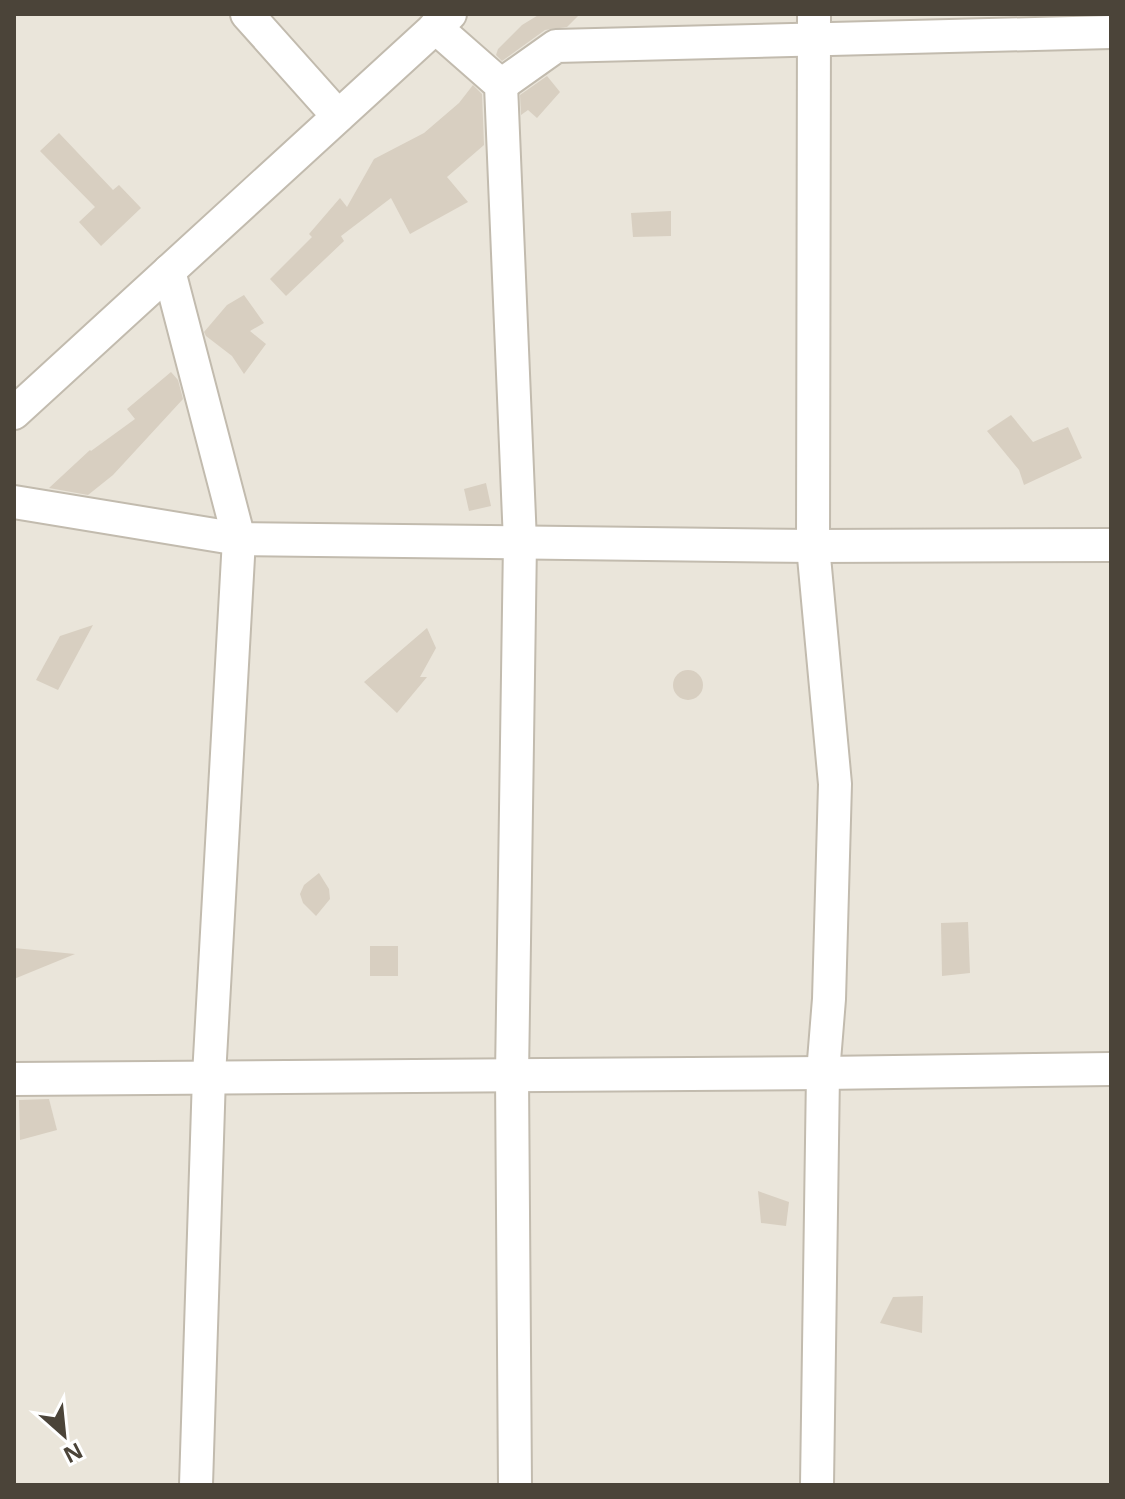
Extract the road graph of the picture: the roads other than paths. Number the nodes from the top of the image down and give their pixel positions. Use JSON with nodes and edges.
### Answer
{"nodes":[{"id":1,"x":247,"y":14,"type":"edge"},
{"id":2,"x":442,"y":21,"type":"edge"},
{"id":3,"x":814,"y":27,"type":"edge"},
{"id":4,"x":1111,"y":32,"type":"edge"},
{"id":5,"x":501,"y":85,"type":"junction"},
{"id":6,"x":338,"y":116,"type":"junction"},
{"id":7,"x":169,"y":271,"type":"junction"},
{"id":8,"x":14,"y":413,"type":"edge"},
{"id":9,"x":14,"y":502,"type":"edge"},
{"id":10,"x":239,"y":539,"type":"junction"},
{"id":11,"x":520,"y":542,"type":"junction"},
{"id":12,"x":1111,"y":545,"type":"edge"},
{"id":13,"x":813,"y":546,"type":"junction"},
{"id":14,"x":1111,"y":1069,"type":"edge"},
{"id":15,"x":823,"y":1073,"type":"junction"},
{"id":16,"x":512,"y":1075,"type":"junction"},
{"id":17,"x":209,"y":1076,"type":"junction"},
{"id":18,"x":14,"y":1079,"type":"edge"},
{"id":19,"x":196,"y":1485,"type":"edge"},
{"id":20,"x":515,"y":1485,"type":"edge"},
{"id":21,"x":817,"y":1485,"type":"edge"}],
"edges":[{"from":1,"to":6,"type":"street"},
{"from":2,"to":5,"type":"street"},
{"from":2,"to":6,"type":"street"},
{"from":3,"to":4,"type":"street"},
{"from":3,"to":5,"type":"street"},
{"from":3,"to":13,"type":"street"},
{"from":5,"to":11,"type":"street"},
{"from":6,"to":7,"type":"street"},
{"from":7,"to":8,"type":"street"},
{"from":7,"to":10,"type":"street"},
{"from":9,"to":10,"type":"street"},
{"from":10,"to":11,"type":"street"},
{"from":10,"to":17,"type":"street"},
{"from":11,"to":13,"type":"street"},
{"from":11,"to":16,"type":"street"},
{"from":12,"to":13,"type":"street"},
{"from":13,"to":15,"type":"street"},
{"from":14,"to":15,"type":"street"},
{"from":15,"to":16,"type":"street"},
{"from":15,"to":21,"type":"street"},
{"from":16,"to":17,"type":"street"},
{"from":16,"to":20,"type":"street"},
{"from":17,"to":18,"type":"street"},
{"from":17,"to":19,"type":"street"}]}
